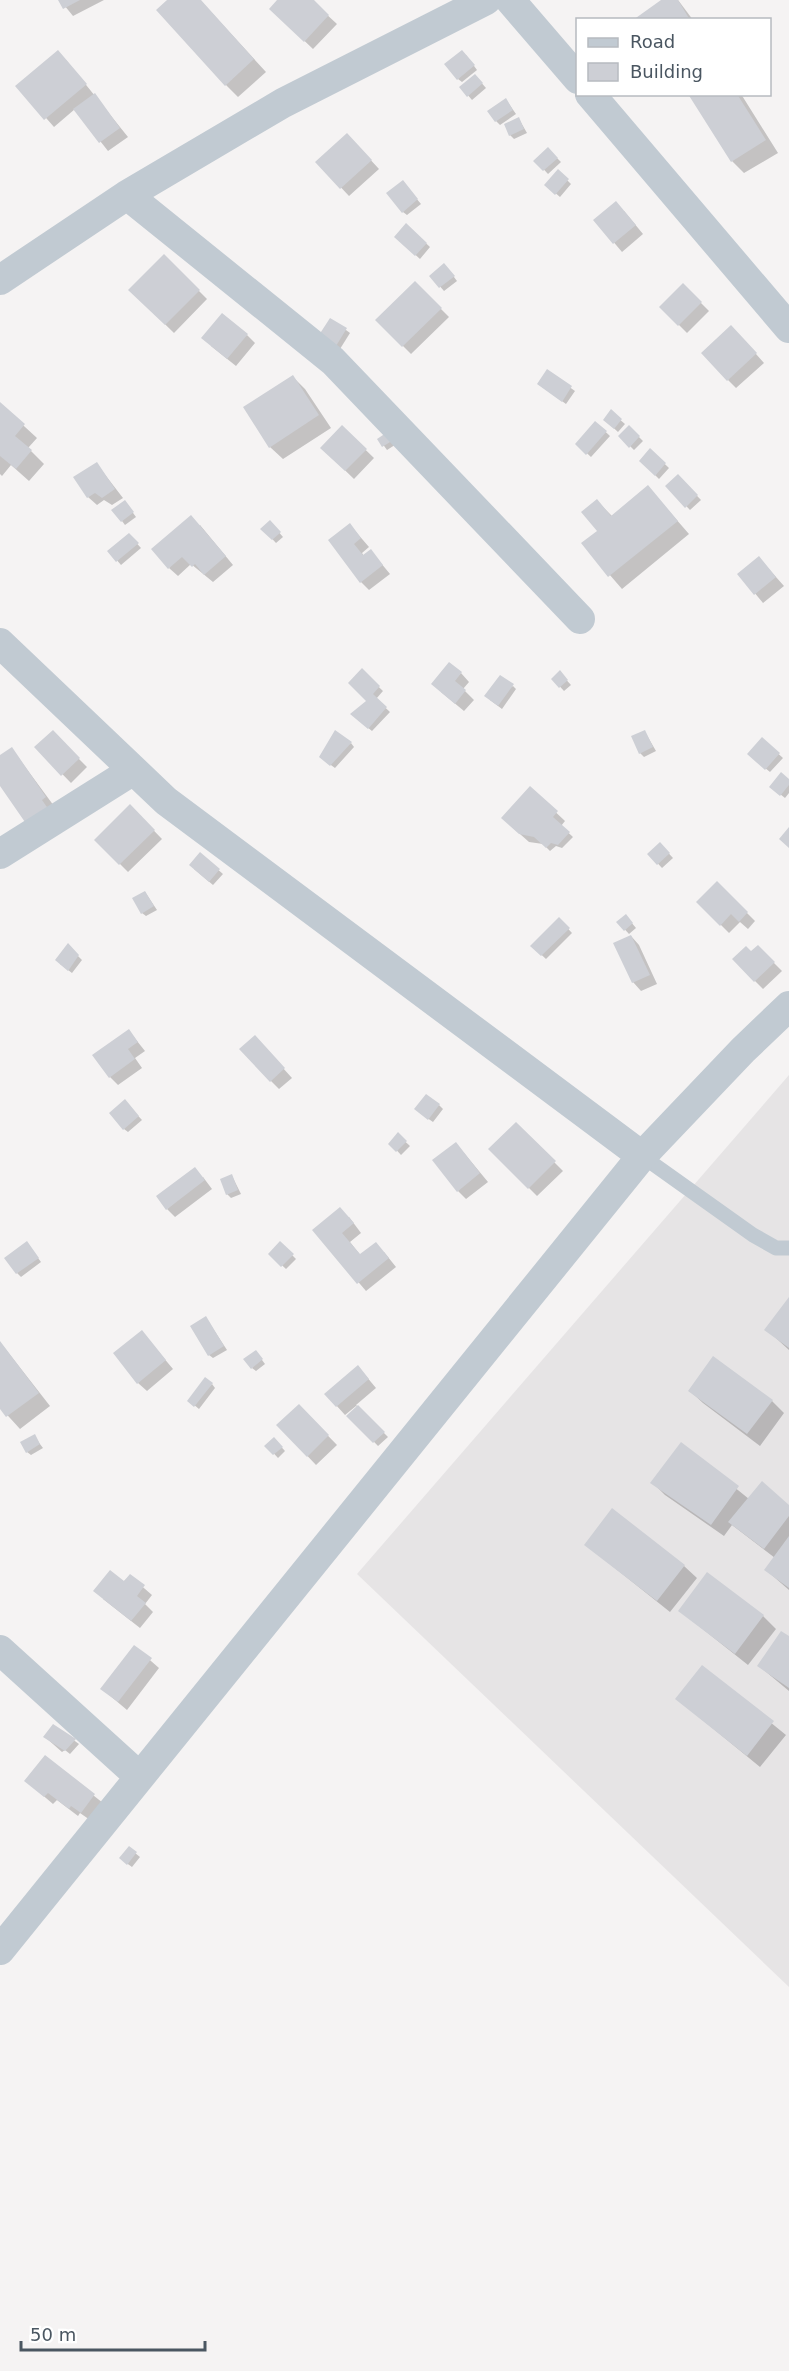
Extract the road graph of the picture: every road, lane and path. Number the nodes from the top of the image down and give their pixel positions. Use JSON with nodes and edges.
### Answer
{"nodes":[{"id":1,"x":486,"y":0,"type":"edge"},
{"id":2,"x":510,"y":0,"type":"edge"},
{"id":3,"x":576,"y":77,"type":"edge"},
{"id":4,"x":592,"y":96,"type":"edge"},
{"id":5,"x":127,"y":195,"type":"junction"},
{"id":6,"x":0,"y":280,"type":"edge"},
{"id":7,"x":789,"y":328,"type":"edge"},
{"id":8,"x":580,"y":619,"type":"dead end"},
{"id":9,"x":0,"y":643,"type":"edge"},
{"id":10,"x":132,"y":771,"type":"junction"},
{"id":11,"x":0,"y":854,"type":"edge"},
{"id":12,"x":789,"y":1006,"type":"edge"},
{"id":13,"x":642,"y":1156,"type":"junction"},
{"id":14,"x":789,"y":1248,"type":"edge"},
{"id":15,"x":0,"y":1650,"type":"edge"},
{"id":16,"x":140,"y":1777,"type":"junction"},
{"id":17,"x":0,"y":1950,"type":"edge"}],
"edges":[{"from":1,"to":5,"type":"street"},
{"from":2,"to":3,"type":"street"},
{"from":4,"to":7,"type":"street"},
{"from":5,"to":6,"type":"street"},
{"from":5,"to":8,"type":"street"},
{"from":9,"to":10,"type":"street"},
{"from":10,"to":11,"type":"street"},
{"from":10,"to":13,"type":"street"},
{"from":12,"to":13,"type":"street"},
{"from":13,"to":14,"type":"lane"},
{"from":13,"to":16,"type":"street"},
{"from":15,"to":16,"type":"street"},
{"from":16,"to":17,"type":"street"}]}
